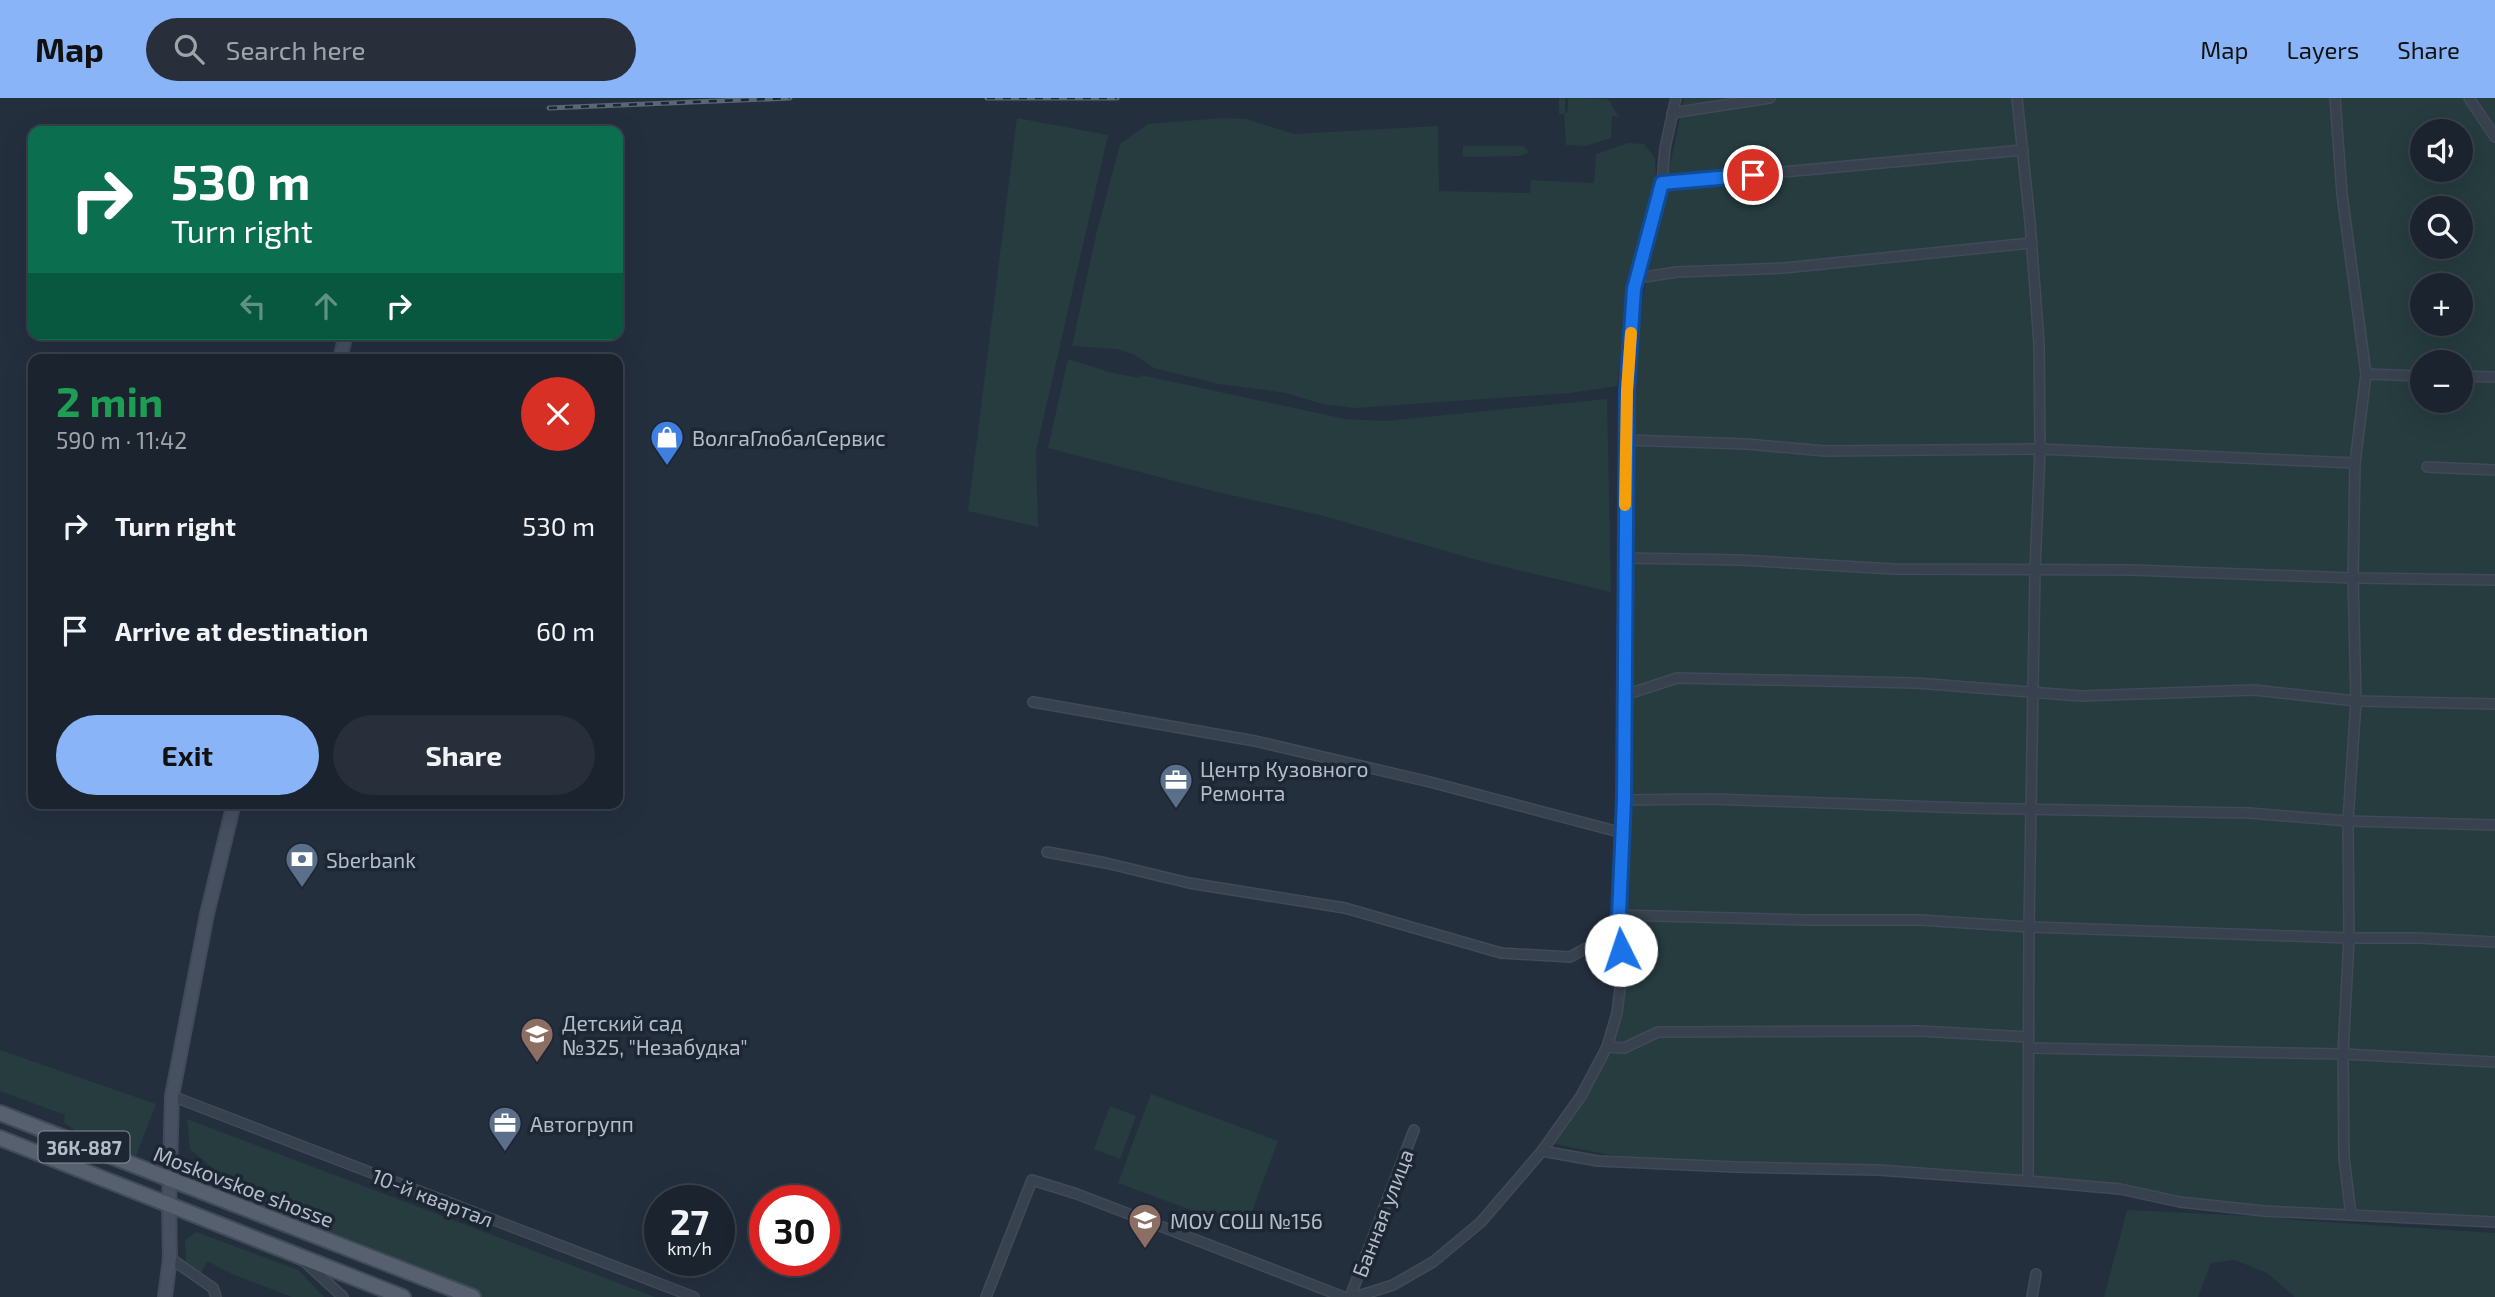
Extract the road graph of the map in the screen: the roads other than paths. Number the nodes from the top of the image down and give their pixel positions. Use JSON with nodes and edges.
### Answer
{"nodes":[{"id":1,"x":1676,"y":98,"type":"edge"},
{"id":2,"x":1770,"y":98,"type":"edge"},
{"id":3,"x":2017,"y":98,"type":"edge"},
{"id":4,"x":2335,"y":98,"type":"edge"},
{"id":5,"x":2469,"y":98,"type":"edge"},
{"id":6,"x":1672,"y":113,"type":"junction"},
{"id":7,"x":2495,"y":137,"type":"edge"},
{"id":8,"x":2023,"y":150,"type":"junction"},
{"id":9,"x":1662,"y":183,"type":"junction"},
{"id":10,"x":2031,"y":243,"type":"junction"},
{"id":11,"x":1638,"y":278,"type":"junction"},
{"id":12,"x":2365,"y":374,"type":"junction"},
{"id":13,"x":2410,"y":376,"type":"edge"},
{"id":14,"x":2473,"y":376,"type":"edge"},
{"id":15,"x":2495,"y":377,"type":"edge"},
{"id":16,"x":1626,"y":440,"type":"junction"},
{"id":17,"x":2040,"y":449,"type":"junction"},
{"id":18,"x":2355,"y":463,"type":"junction"},
{"id":19,"x":2427,"y":467,"type":"dead end"},
{"id":20,"x":2495,"y":470,"type":"edge"},
{"id":21,"x":1625,"y":558,"type":"junction"},
{"id":22,"x":2035,"y":569,"type":"junction"},
{"id":23,"x":2353,"y":578,"type":"junction"},
{"id":24,"x":2495,"y":580,"type":"edge"},
{"id":25,"x":2034,"y":691,"type":"junction"},
{"id":26,"x":1625,"y":695,"type":"junction"},
{"id":27,"x":2356,"y":701,"type":"junction"},
{"id":28,"x":1033,"y":702,"type":"dead end"},
{"id":29,"x":2495,"y":704,"type":"edge"},
{"id":30,"x":1624,"y":800,"type":"junction"},
{"id":31,"x":233,"y":809,"type":"edge"},
{"id":32,"x":2031,"y":810,"type":"junction"},
{"id":33,"x":2348,"y":821,"type":"junction"},
{"id":34,"x":2495,"y":825,"type":"edge"},
{"id":35,"x":1623,"y":833,"type":"junction"},
{"id":36,"x":1046,"y":852,"type":"dead end"},
{"id":37,"x":1619,"y":915,"type":"junction"},
{"id":38,"x":2029,"y":927,"type":"junction"},
{"id":39,"x":1619,"y":935,"type":"junction"},
{"id":40,"x":2349,"y":938,"type":"junction"},
{"id":41,"x":2495,"y":942,"type":"edge"},
{"id":42,"x":2029,"y":1037,"type":"junction"},
{"id":43,"x":1607,"y":1047,"type":"junction"},
{"id":44,"x":2029,"y":1048,"type":"junction"},
{"id":45,"x":2343,"y":1054,"type":"junction"},
{"id":46,"x":2495,"y":1062,"type":"edge"},
{"id":47,"x":172,"y":1096,"type":"junction"},
{"id":48,"x":0,"y":1113,"type":"edge"},
{"id":49,"x":1413,"y":1130,"type":"dead end"},
{"id":50,"x":0,"y":1138,"type":"edge"},
{"id":51,"x":1542,"y":1151,"type":"junction"},
{"id":52,"x":169,"y":1180,"type":"junction"},
{"id":53,"x":2028,"y":1181,"type":"junction"},
{"id":54,"x":169,"y":1205,"type":"junction"},
{"id":55,"x":2351,"y":1216,"type":"junction"},
{"id":56,"x":2495,"y":1222,"type":"edge"},
{"id":57,"x":299,"y":1256,"type":"junction"},
{"id":58,"x":170,"y":1258,"type":"junction"},
{"id":59,"x":2036,"y":1275,"type":"dead end"},
{"id":60,"x":165,"y":1297,"type":"edge"},
{"id":61,"x":216,"y":1297,"type":"edge"},
{"id":62,"x":343,"y":1297,"type":"edge"},
{"id":63,"x":403,"y":1297,"type":"edge"},
{"id":64,"x":473,"y":1297,"type":"edge"},
{"id":65,"x":694,"y":1297,"type":"edge"},
{"id":66,"x":986,"y":1297,"type":"edge"},
{"id":67,"x":1345,"y":1297,"type":"edge"},
{"id":68,"x":1352,"y":1297,"type":"edge"},
{"id":69,"x":2032,"y":1297,"type":"edge"}],
"edges":[{"from":1,"to":6,"type":"street"},
{"from":2,"to":6,"type":"street"},
{"from":3,"to":8,"type":"street"},
{"from":4,"to":12,"type":"street"},
{"from":5,"to":7,"type":"street"},
{"from":6,"to":9,"type":"street"},
{"from":8,"to":9,"type":"street"},
{"from":8,"to":10,"type":"street"},
{"from":9,"to":11,"type":"street"},
{"from":10,"to":11,"type":"street"},
{"from":10,"to":17,"type":"street"},
{"from":11,"to":16,"type":"street"},
{"from":12,"to":13,"type":"street"},
{"from":12,"to":18,"type":"street"},
{"from":14,"to":15,"type":"street"},
{"from":16,"to":17,"type":"street"},
{"from":16,"to":21,"type":"street"},
{"from":17,"to":18,"type":"street"},
{"from":17,"to":22,"type":"street"},
{"from":18,"to":23,"type":"street"},
{"from":19,"to":20,"type":"street"},
{"from":21,"to":22,"type":"street"},
{"from":21,"to":26,"type":"street"},
{"from":22,"to":23,"type":"street"},
{"from":22,"to":25,"type":"street"},
{"from":23,"to":24,"type":"street"},
{"from":23,"to":27,"type":"street"},
{"from":25,"to":26,"type":"street"},
{"from":25,"to":27,"type":"street"},
{"from":25,"to":32,"type":"street"},
{"from":26,"to":30,"type":"street"},
{"from":27,"to":29,"type":"street"},
{"from":27,"to":33,"type":"street"},
{"from":28,"to":35,"type":"street"},
{"from":30,"to":32,"type":"street"},
{"from":30,"to":35,"type":"street"},
{"from":31,"to":47,"type":"street"},
{"from":32,"to":33,"type":"street"},
{"from":32,"to":38,"type":"street"},
{"from":33,"to":34,"type":"street"},
{"from":33,"to":40,"type":"street"},
{"from":35,"to":37,"type":"street"},
{"from":36,"to":39,"type":"street"},
{"from":37,"to":38,"type":"street"},
{"from":37,"to":39,"type":"street"},
{"from":38,"to":40,"type":"street"},
{"from":38,"to":42,"type":"street"},
{"from":39,"to":43,"type":"street"},
{"from":40,"to":41,"type":"street"},
{"from":40,"to":45,"type":"street"},
{"from":42,"to":43,"type":"street"},
{"from":42,"to":44,"type":"street"},
{"from":43,"to":51,"type":"street"},
{"from":44,"to":45,"type":"street"},
{"from":44,"to":53,"type":"street"},
{"from":45,"to":46,"type":"street"},
{"from":45,"to":55,"type":"street"},
{"from":47,"to":52,"type":"street"},
{"from":47,"to":65,"type":"street","name":"10-й квартал"},
{"from":48,"to":52,"type":"main road","name":"Moskovskoe shosse","number":"36К-887"},
{"from":49,"to":68,"type":"street","name":"Банная улица"},
{"from":50,"to":54,"type":"main road","number":"36К-887"},
{"from":51,"to":53,"type":"street"},
{"from":51,"to":68,"type":"street"},
{"from":52,"to":54,"type":"street"},
{"from":52,"to":64,"type":"main road","name":"Moskovskoe shosse","number":"36К-887"},
{"from":53,"to":55,"type":"street"},
{"from":54,"to":57,"type":"main road","number":"36К-887"},
{"from":54,"to":58,"type":"street"},
{"from":55,"to":56,"type":"street"},
{"from":57,"to":62,"type":"street"},
{"from":57,"to":63,"type":"main road","number":"36К-887"},
{"from":58,"to":60,"type":"street"},
{"from":58,"to":61,"type":"street"},
{"from":59,"to":69,"type":"street"},
{"from":66,"to":67,"type":"street"}]}
